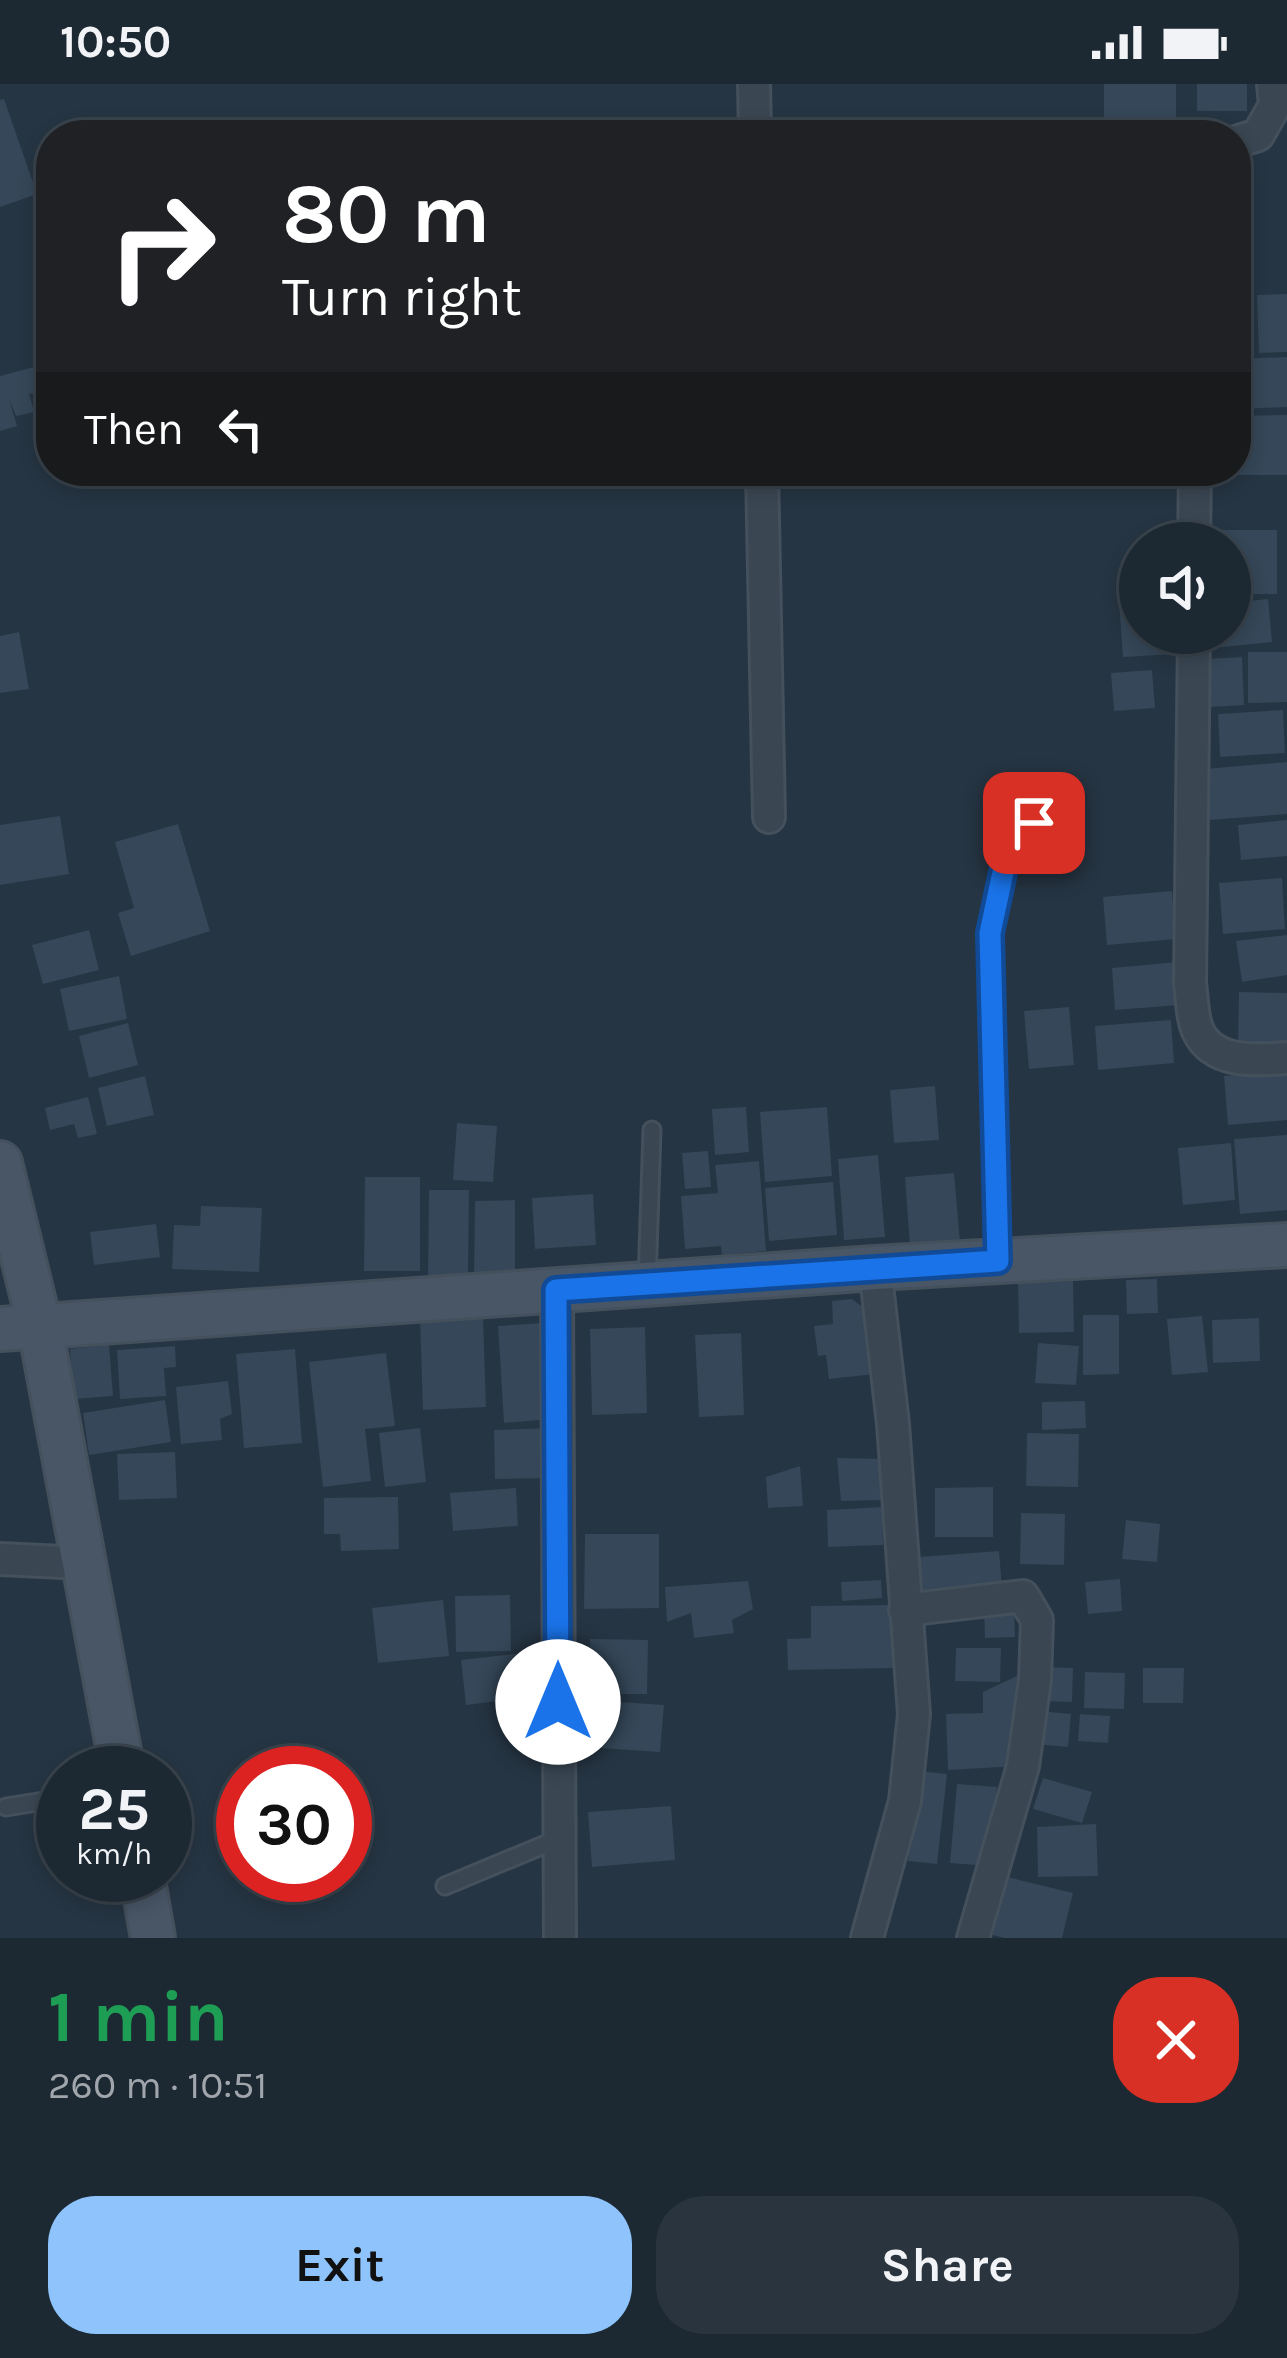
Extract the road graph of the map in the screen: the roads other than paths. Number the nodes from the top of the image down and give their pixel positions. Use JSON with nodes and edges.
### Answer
{"nodes":[{"id":1,"x":754,"y":84,"type":"edge"},
{"id":2,"x":1278,"y":98,"type":"edge"},
{"id":3,"x":755,"y":120,"type":"edge"},
{"id":4,"x":1251,"y":137,"type":"edge"},
{"id":5,"x":762,"y":486,"type":"edge"},
{"id":6,"x":1195,"y":486,"type":"edge"},
{"id":7,"x":1194,"y":522,"type":"edge"},
{"id":8,"x":1194,"y":654,"type":"edge"},
{"id":9,"x":769,"y":818,"type":"dead end"},
{"id":10,"x":1034,"y":823,"type":"dead end"},
{"id":11,"x":1287,"y":1058,"type":"edge"},
{"id":12,"x":652,"y":1130,"type":"dead end"},
{"id":13,"x":0,"y":1163,"type":"edge"},
{"id":14,"x":1287,"y":1245,"type":"edge"},
{"id":15,"x":998,"y":1261,"type":"junction"},
{"id":16,"x":875,"y":1268,"type":"junction"},
{"id":17,"x":647,"y":1284,"type":"junction"},
{"id":18,"x":556,"y":1290,"type":"junction"},
{"id":19,"x":20,"y":1328,"type":"edge"},
{"id":20,"x":0,"y":1559,"type":"edge"},
{"id":21,"x":83,"y":1563,"type":"junction"},
{"id":22,"x":905,"y":1610,"type":"junction"},
{"id":23,"x":118,"y":1746,"type":"edge"},
{"id":24,"x":36,"y":1802,"type":"edge"},
{"id":25,"x":6,"y":1807,"type":"dead end"},
{"id":26,"x":558,"y":1839,"type":"junction"},
{"id":27,"x":445,"y":1886,"type":"dead end"},
{"id":28,"x":147,"y":1902,"type":"edge"},
{"id":29,"x":153,"y":1938,"type":"edge"},
{"id":30,"x":560,"y":1938,"type":"edge"},
{"id":31,"x":867,"y":1938,"type":"edge"},
{"id":32,"x":973,"y":1938,"type":"edge"}],
"edges":[{"from":1,"to":3,"type":"street"},
{"from":2,"to":4,"type":"street"},
{"from":5,"to":9,"type":"street"},
{"from":6,"to":7,"type":"street"},
{"from":8,"to":11,"type":"street"},
{"from":10,"to":15,"type":"lane"},
{"from":12,"to":17,"type":"lane"},
{"from":13,"to":19,"type":"street"},
{"from":14,"to":15,"type":"street"},
{"from":15,"to":16,"type":"street"},
{"from":16,"to":17,"type":"street"},
{"from":16,"to":22,"type":"street"},
{"from":17,"to":18,"type":"street"},
{"from":18,"to":19,"type":"street"},
{"from":18,"to":26,"type":"street"},
{"from":19,"to":21,"type":"street"},
{"from":20,"to":21,"type":"street"},
{"from":21,"to":23,"type":"street"},
{"from":22,"to":31,"type":"street"},
{"from":22,"to":32,"type":"street"},
{"from":24,"to":25,"type":"lane"},
{"from":26,"to":27,"type":"lane"},
{"from":26,"to":30,"type":"street"},
{"from":28,"to":29,"type":"street"}]}
